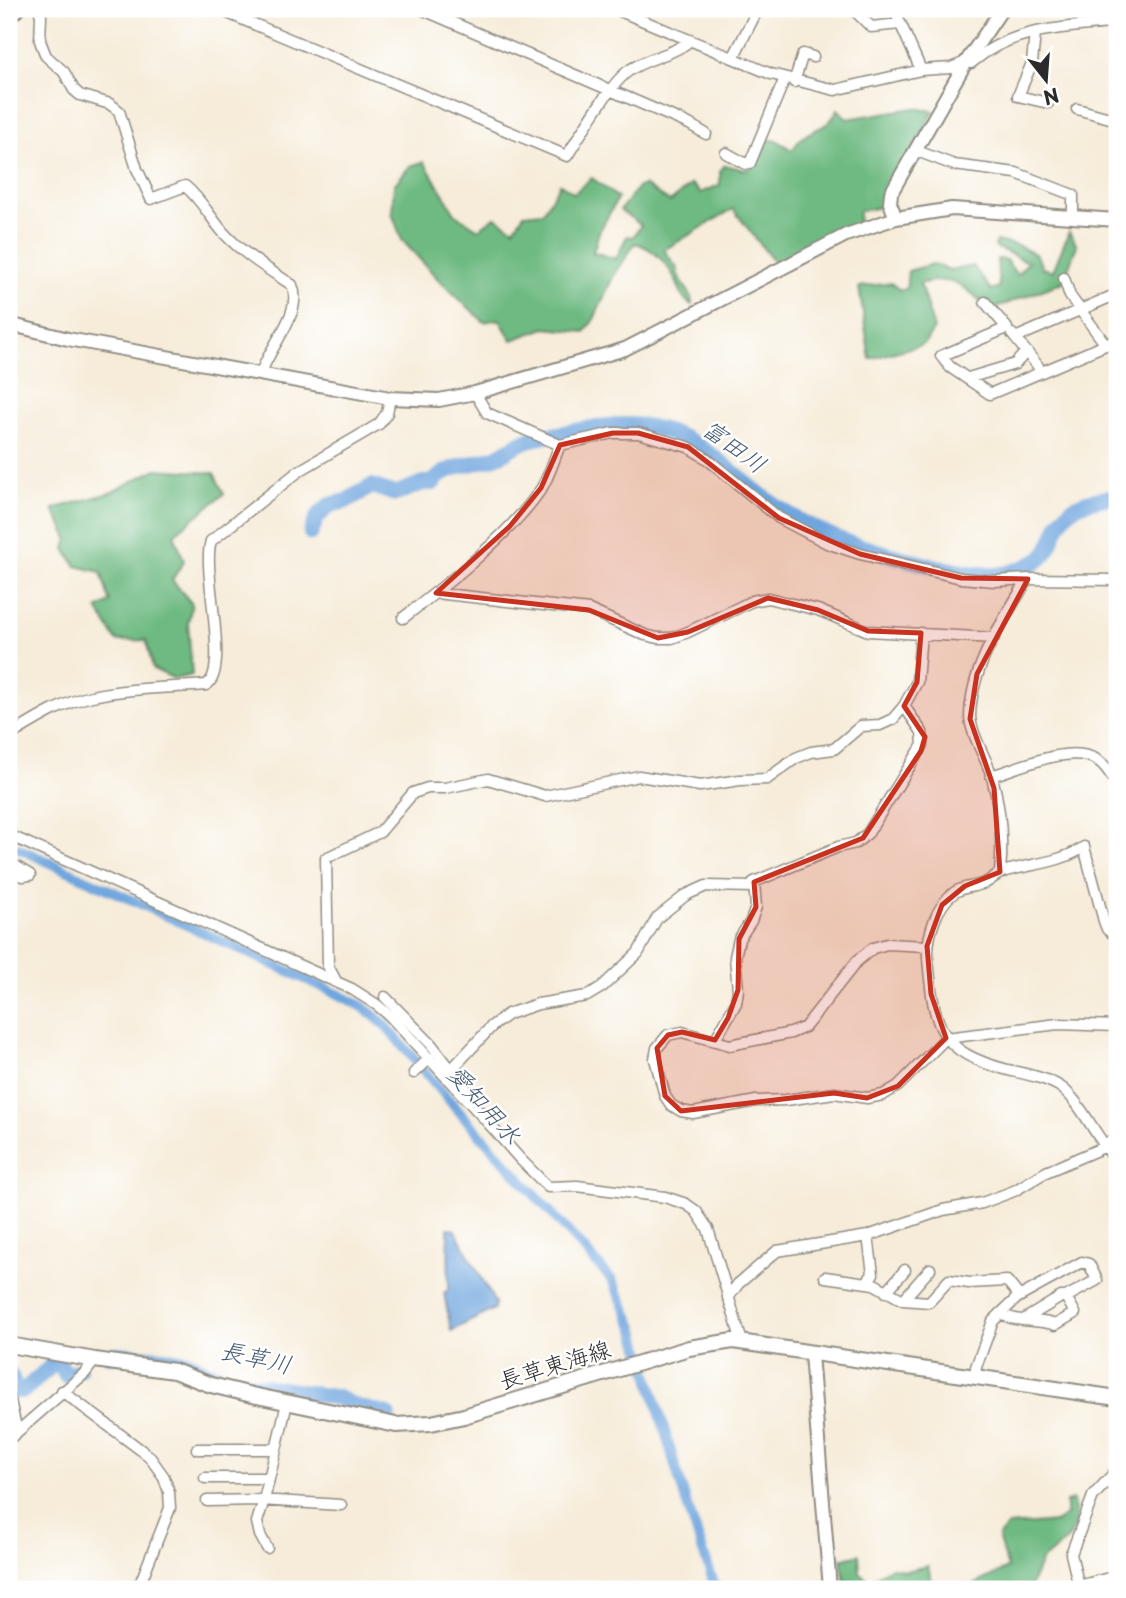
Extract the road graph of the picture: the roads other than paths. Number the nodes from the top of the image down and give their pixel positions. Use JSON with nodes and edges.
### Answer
{"nodes":[{"id":1,"x":17,"y":9,"type":"edge"},
{"id":2,"x":39,"y":9,"type":"edge"},
{"id":3,"x":218,"y":9,"type":"edge"},
{"id":4,"x":421,"y":9,"type":"edge"},
{"id":5,"x":615,"y":9,"type":"edge"},
{"id":6,"x":758,"y":9,"type":"edge"},
{"id":7,"x":853,"y":9,"type":"edge"},
{"id":8,"x":895,"y":9,"type":"edge"},
{"id":9,"x":1002,"y":9,"type":"edge"},
{"id":10,"x":9,"y":14,"type":"edge"},
{"id":11,"x":1117,"y":22,"type":"edge"},
{"id":12,"x":900,"y":24,"type":"junction"},
{"id":13,"x":1035,"y":33,"type":"junction"},
{"id":14,"x":690,"y":40,"type":"junction"},
{"id":15,"x":813,"y":57,"type":"dead end"},
{"id":16,"x":733,"y":58,"type":"junction"},
{"id":17,"x":965,"y":62,"type":"junction"},
{"id":18,"x":921,"y":70,"type":"junction"},
{"id":19,"x":789,"y":80,"type":"junction"},
{"id":20,"x":611,"y":92,"type":"junction"},
{"id":21,"x":1018,"y":96,"type":"junction"},
{"id":22,"x":1048,"y":103,"type":"dead end"},
{"id":23,"x":1013,"y":107,"type":"dead end"},
{"id":24,"x":1076,"y":109,"type":"dead end"},
{"id":25,"x":1117,"y":120,"type":"edge"},
{"id":26,"x":706,"y":134,"type":"dead end"},
{"id":27,"x":916,"y":151,"type":"junction"},
{"id":28,"x":726,"y":153,"type":"dead end"},
{"id":29,"x":1073,"y":216,"type":"junction"},
{"id":30,"x":896,"y":218,"type":"junction"},
{"id":31,"x":1117,"y":220,"type":"edge"},
{"id":32,"x":1063,"y":278,"type":"dead end"},
{"id":33,"x":1117,"y":294,"type":"edge"},
{"id":34,"x":985,"y":302,"type":"dead end"},
{"id":35,"x":1080,"y":310,"type":"junction"},
{"id":36,"x":9,"y":324,"type":"edge"},
{"id":37,"x":1007,"y":328,"type":"junction"},
{"id":38,"x":1015,"y":338,"type":"junction"},
{"id":39,"x":1117,"y":340,"type":"edge"},
{"id":40,"x":1106,"y":345,"type":"junction"},
{"id":41,"x":1026,"y":352,"type":"junction"},
{"id":42,"x":1040,"y":373,"type":"junction"},
{"id":43,"x":261,"y":374,"type":"junction"},
{"id":44,"x":968,"y":378,"type":"junction"},
{"id":45,"x":475,"y":393,"type":"junction"},
{"id":46,"x":390,"y":398,"type":"junction"},
{"id":47,"x":559,"y":445,"type":"junction"},
{"id":48,"x":1028,"y":579,"type":"junction"},
{"id":49,"x":1117,"y":580,"type":"edge"},
{"id":50,"x":436,"y":593,"type":"junction"},
{"id":51,"x":403,"y":618,"type":"dead end"},
{"id":52,"x":921,"y":633,"type":"junction"},
{"id":53,"x":993,"y":638,"type":"junction"},
{"id":54,"x":904,"y":706,"type":"junction"},
{"id":55,"x":9,"y":736,"type":"edge"},
{"id":56,"x":991,"y":776,"type":"junction"},
{"id":57,"x":1117,"y":785,"type":"edge"},
{"id":58,"x":9,"y":835,"type":"edge"},
{"id":59,"x":9,"y":862,"type":"edge"},
{"id":60,"x":9,"y":872,"type":"edge"},
{"id":61,"x":1000,"y":873,"type":"junction"},
{"id":62,"x":753,"y":887,"type":"junction"},
{"id":63,"x":1117,"y":937,"type":"edge"},
{"id":64,"x":927,"y":946,"type":"junction"},
{"id":65,"x":335,"y":981,"type":"junction"},
{"id":66,"x":385,"y":997,"type":"dead end"},
{"id":67,"x":1117,"y":1026,"type":"edge"},
{"id":68,"x":946,"y":1038,"type":"junction"},
{"id":69,"x":715,"y":1040,"type":"junction"},
{"id":70,"x":430,"y":1058,"type":"junction"},
{"id":71,"x":452,"y":1069,"type":"junction"},
{"id":72,"x":414,"y":1073,"type":"dead end"},
{"id":73,"x":484,"y":1117,"type":"junction"},
{"id":74,"x":1117,"y":1136,"type":"edge"},
{"id":75,"x":1104,"y":1147,"type":"junction"},
{"id":76,"x":1117,"y":1160,"type":"edge"},
{"id":77,"x":868,"y":1236,"type":"junction"},
{"id":78,"x":882,"y":1264,"type":"dead end"},
{"id":79,"x":930,"y":1269,"type":"dead end"},
{"id":80,"x":905,"y":1270,"type":"dead end"},
{"id":81,"x":873,"y":1274,"type":"junction"},
{"id":82,"x":825,"y":1277,"type":"dead end"},
{"id":83,"x":866,"y":1283,"type":"junction"},
{"id":84,"x":886,"y":1292,"type":"junction"},
{"id":85,"x":1019,"y":1296,"type":"junction"},
{"id":86,"x":1066,"y":1297,"type":"junction"},
{"id":87,"x":728,"y":1298,"type":"junction"},
{"id":88,"x":903,"y":1300,"type":"junction"},
{"id":89,"x":1001,"y":1313,"type":"junction"},
{"id":90,"x":1026,"y":1319,"type":"junction"},
{"id":91,"x":742,"y":1342,"type":"junction"},
{"id":92,"x":9,"y":1345,"type":"edge"},
{"id":93,"x":811,"y":1354,"type":"junction"},
{"id":94,"x":95,"y":1360,"type":"junction"},
{"id":95,"x":975,"y":1378,"type":"junction"},
{"id":96,"x":62,"y":1391,"type":"junction"},
{"id":97,"x":9,"y":1396,"type":"edge"},
{"id":98,"x":1117,"y":1398,"type":"edge"},
{"id":99,"x":287,"y":1403,"type":"junction"},
{"id":100,"x":13,"y":1436,"type":"edge"},
{"id":101,"x":197,"y":1449,"type":"dead end"},
{"id":102,"x":276,"y":1449,"type":"junction"},
{"id":103,"x":1117,"y":1470,"type":"edge"},
{"id":104,"x":205,"y":1478,"type":"dead end"},
{"id":105,"x":269,"y":1478,"type":"junction"},
{"id":106,"x":207,"y":1501,"type":"dead end"},
{"id":107,"x":263,"y":1501,"type":"junction"},
{"id":108,"x":341,"y":1505,"type":"dead end"},
{"id":109,"x":267,"y":1548,"type":"dead end"},
{"id":110,"x":1117,"y":1576,"type":"edge"},
{"id":111,"x":1079,"y":1587,"type":"junction"},
{"id":112,"x":138,"y":1589,"type":"edge"},
{"id":113,"x":830,"y":1589,"type":"edge"},
{"id":114,"x":1066,"y":1589,"type":"edge"}],
"edges":[{"from":1,"to":10,"type":"main road"},
{"from":2,"to":43,"type":"street"},
{"from":3,"to":20,"type":"street"},
{"from":4,"to":20,"type":"street"},
{"from":5,"to":14,"type":"street"},
{"from":6,"to":16,"type":"street"},
{"from":7,"to":12,"type":"street"},
{"from":8,"to":12,"type":"street"},
{"from":9,"to":17,"type":"street"},
{"from":11,"to":13,"type":"street"},
{"from":12,"to":18,"type":"street"},
{"from":13,"to":17,"type":"street"},
{"from":13,"to":21,"type":"street"},
{"from":14,"to":16,"type":"street"},
{"from":14,"to":20,"type":"street"},
{"from":15,"to":19,"type":"street"},
{"from":16,"to":19,"type":"street"},
{"from":17,"to":18,"type":"street"},
{"from":17,"to":27,"type":"street"},
{"from":18,"to":19,"type":"street"},
{"from":19,"to":28,"type":"street"},
{"from":20,"to":26,"type":"street"},
{"from":21,"to":22,"type":"street"},
{"from":21,"to":23,"type":"street"},
{"from":24,"to":25,"type":"street"},
{"from":27,"to":29,"type":"street"},
{"from":27,"to":30,"type":"street"},
{"from":29,"to":30,"type":"street"},
{"from":29,"to":31,"type":"street"},
{"from":30,"to":45,"type":"street"},
{"from":32,"to":35,"type":"street"},
{"from":33,"to":35,"type":"street"},
{"from":34,"to":37,"type":"street"},
{"from":35,"to":38,"type":"street"},
{"from":35,"to":40,"type":"street"},
{"from":36,"to":43,"type":"street"},
{"from":37,"to":38,"type":"street"},
{"from":37,"to":44,"type":"street"},
{"from":38,"to":41,"type":"street"},
{"from":39,"to":40,"type":"street"},
{"from":40,"to":42,"type":"street"},
{"from":41,"to":42,"type":"street"},
{"from":41,"to":44,"type":"street"},
{"from":42,"to":44,"type":"street"},
{"from":43,"to":46,"type":"street"},
{"from":45,"to":46,"type":"street"},
{"from":45,"to":47,"type":"street"},
{"from":46,"to":55,"type":"street"},
{"from":47,"to":48,"type":"street"},
{"from":47,"to":50,"type":"street"},
{"from":48,"to":49,"type":"street"},
{"from":48,"to":53,"type":"street"},
{"from":50,"to":51,"type":"street"},
{"from":50,"to":52,"type":"street"},
{"from":52,"to":53,"type":"street"},
{"from":52,"to":54,"type":"street"},
{"from":53,"to":56,"type":"street"},
{"from":54,"to":62,"type":"street"},
{"from":54,"to":65,"type":"street"},
{"from":56,"to":57,"type":"street"},
{"from":56,"to":61,"type":"street"},
{"from":58,"to":65,"type":"street"},
{"from":59,"to":60,"type":"street"},
{"from":61,"to":63,"type":"street"},
{"from":61,"to":64,"type":"street"},
{"from":62,"to":69,"type":"street"},
{"from":62,"to":71,"type":"street"},
{"from":64,"to":68,"type":"street"},
{"from":64,"to":69,"type":"street"},
{"from":65,"to":70,"type":"street"},
{"from":66,"to":71,"type":"street"},
{"from":67,"to":68,"type":"street"},
{"from":68,"to":69,"type":"street"},
{"from":68,"to":75,"type":"street"},
{"from":70,"to":72,"type":"street"},
{"from":70,"to":73,"type":"street"},
{"from":71,"to":73,"type":"street"},
{"from":73,"to":87,"type":"street"},
{"from":74,"to":75,"type":"street"},
{"from":75,"to":76,"type":"street"},
{"from":75,"to":77,"type":"street"},
{"from":77,"to":81,"type":"street"},
{"from":77,"to":87,"type":"street"},
{"from":78,"to":81,"type":"street"},
{"from":79,"to":88,"type":"street"},
{"from":80,"to":84,"type":"street"},
{"from":81,"to":83,"type":"street"},
{"from":82,"to":83,"type":"street"},
{"from":83,"to":84,"type":"street"},
{"from":84,"to":88,"type":"street"},
{"from":85,"to":86,"type":"street"},
{"from":85,"to":88,"type":"street"},
{"from":85,"to":89,"type":"street"},
{"from":86,"to":90,"type":"street"},
{"from":86,"to":90,"type":"street"},
{"from":87,"to":91,"type":"street"},
{"from":89,"to":90,"type":"street"},
{"from":89,"to":95,"type":"street"},
{"from":91,"to":93,"type":"main road","name":"長草東海線"},
{"from":91,"to":99,"type":"main road","name":"長草東海線"},
{"from":92,"to":94,"type":"main road","name":"長草東海線"},
{"from":93,"to":95,"type":"main road","name":"長草東海線"},
{"from":93,"to":113,"type":"street"},
{"from":94,"to":96,"type":"street"},
{"from":94,"to":99,"type":"main road","name":"長草東海線"},
{"from":95,"to":98,"type":"main road","name":"長草東海線"},
{"from":96,"to":100,"type":"street"},
{"from":96,"to":112,"type":"street"},
{"from":97,"to":100,"type":"street"},
{"from":99,"to":102,"type":"street"},
{"from":101,"to":102,"type":"street"},
{"from":102,"to":105,"type":"street"},
{"from":103,"to":111,"type":"street"},
{"from":104,"to":105,"type":"street"},
{"from":105,"to":107,"type":"street"},
{"from":106,"to":107,"type":"street"},
{"from":107,"to":108,"type":"street"},
{"from":107,"to":109,"type":"street"},
{"from":110,"to":111,"type":"street"},
{"from":111,"to":114,"type":"street"}]}
